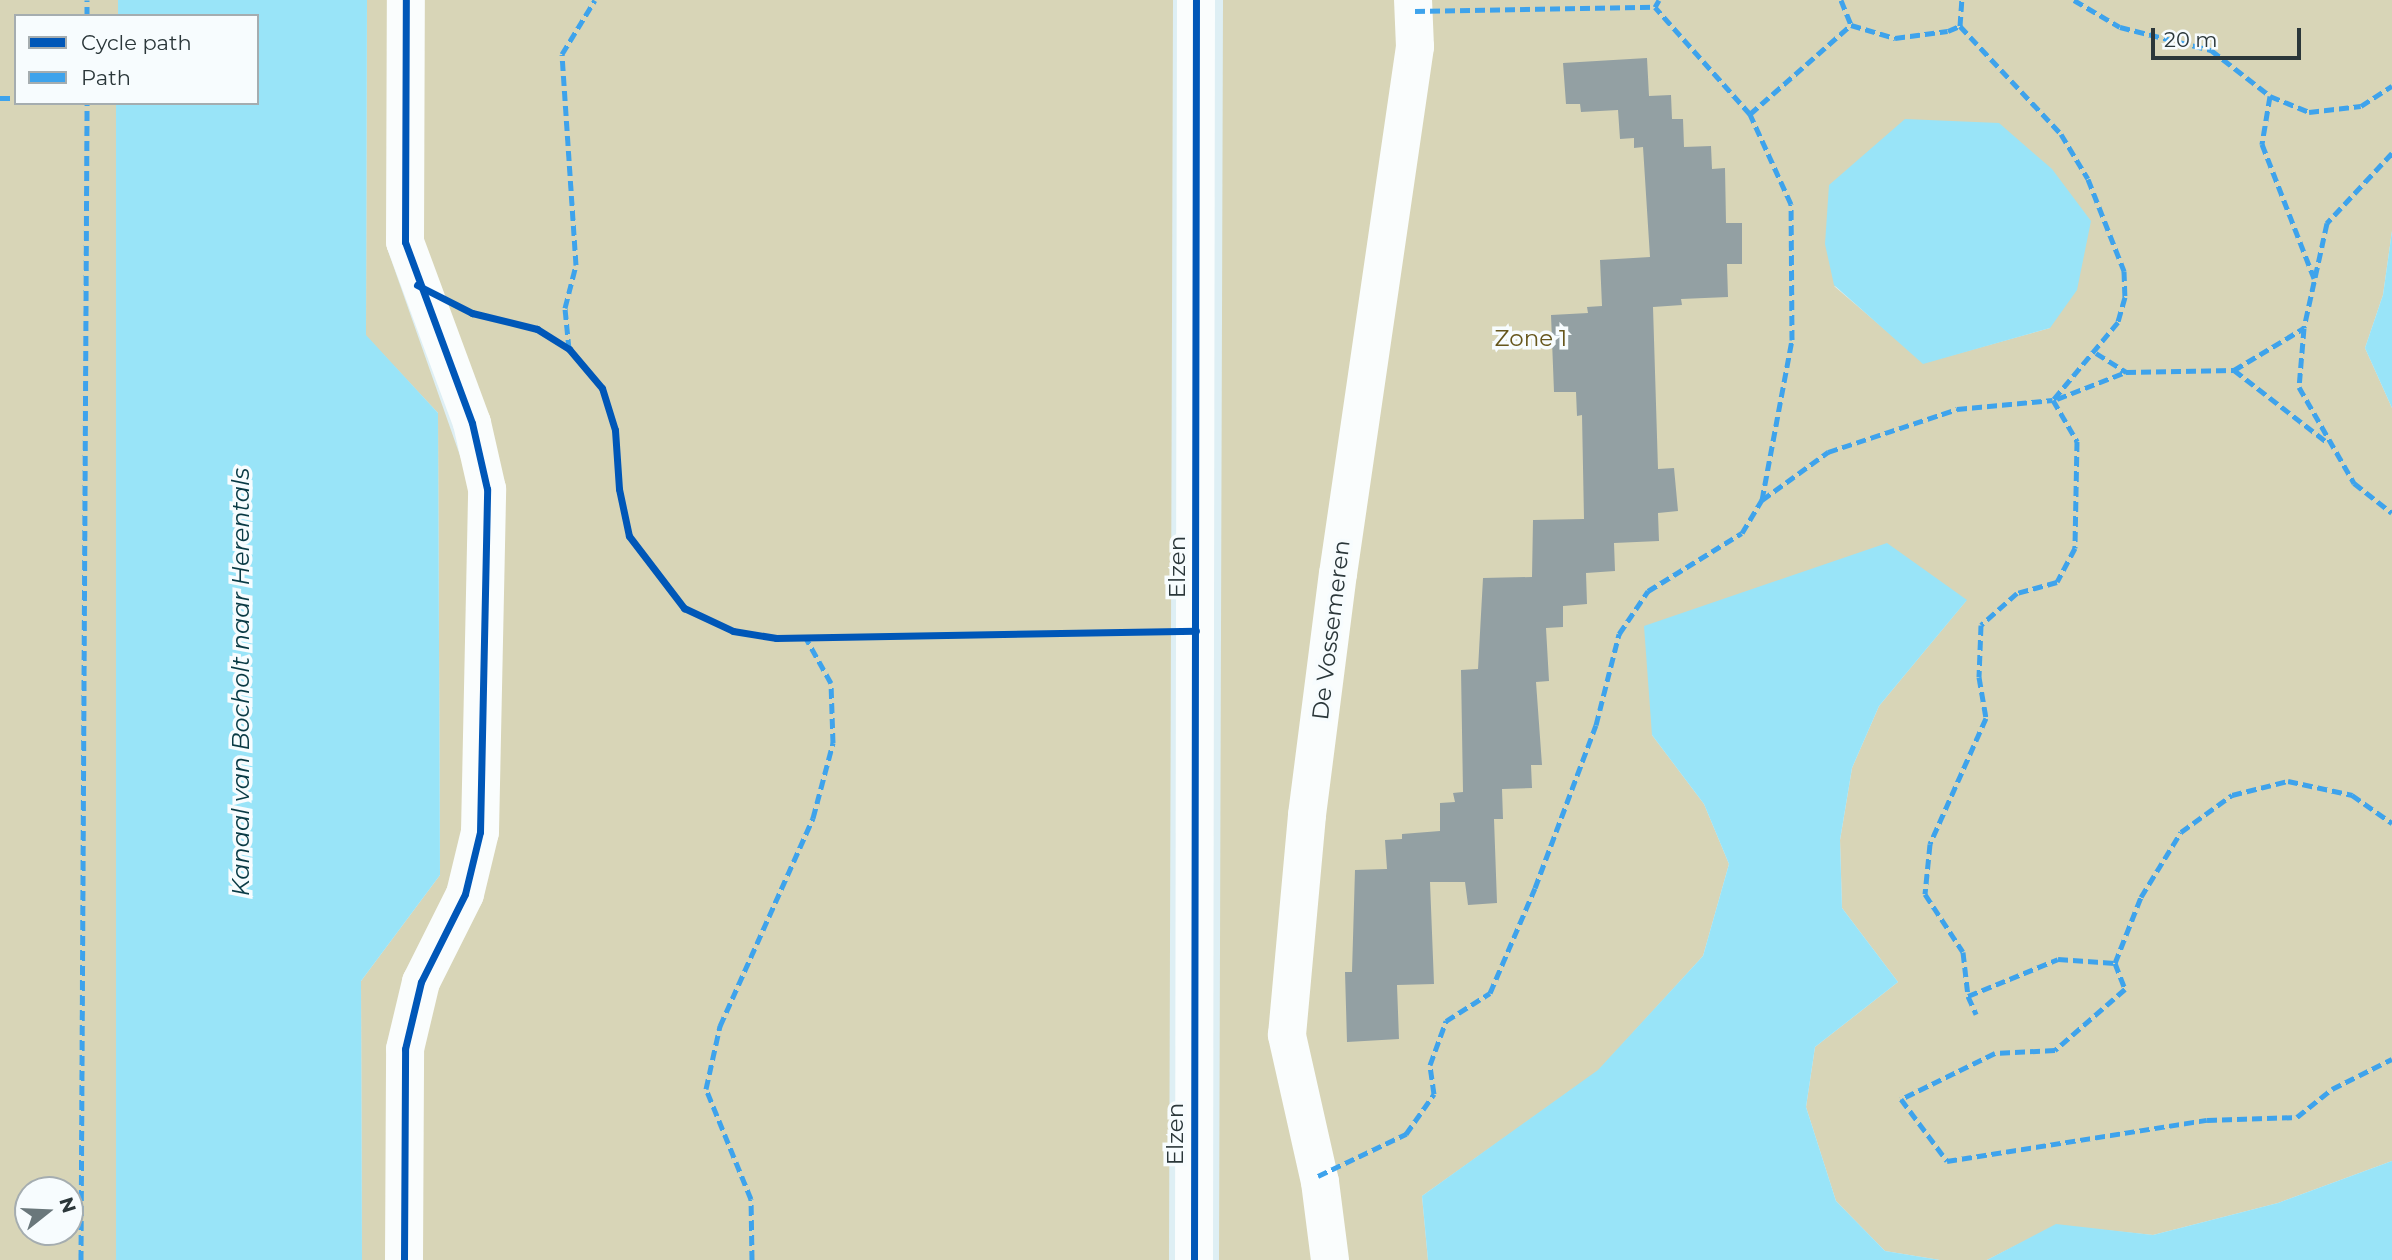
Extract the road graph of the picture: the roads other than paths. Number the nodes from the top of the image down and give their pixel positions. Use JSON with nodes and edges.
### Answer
{"nodes":[{"id":1,"x":406,"y":0,"type":"edge"},
{"id":2,"x":1196,"y":0,"type":"edge"},
{"id":3,"x":1413,"y":0,"type":"edge"},
{"id":4,"x":404,"y":1260,"type":"edge"},
{"id":5,"x":1194,"y":1260,"type":"edge"},
{"id":6,"x":1330,"y":1260,"type":"edge"}],
"edges":[{"from":1,"to":4,"type":"street"},
{"from":2,"to":5,"type":"street","name":"Elzen"},
{"from":3,"to":6,"type":"street","name":"De Vossemeren"}]}
